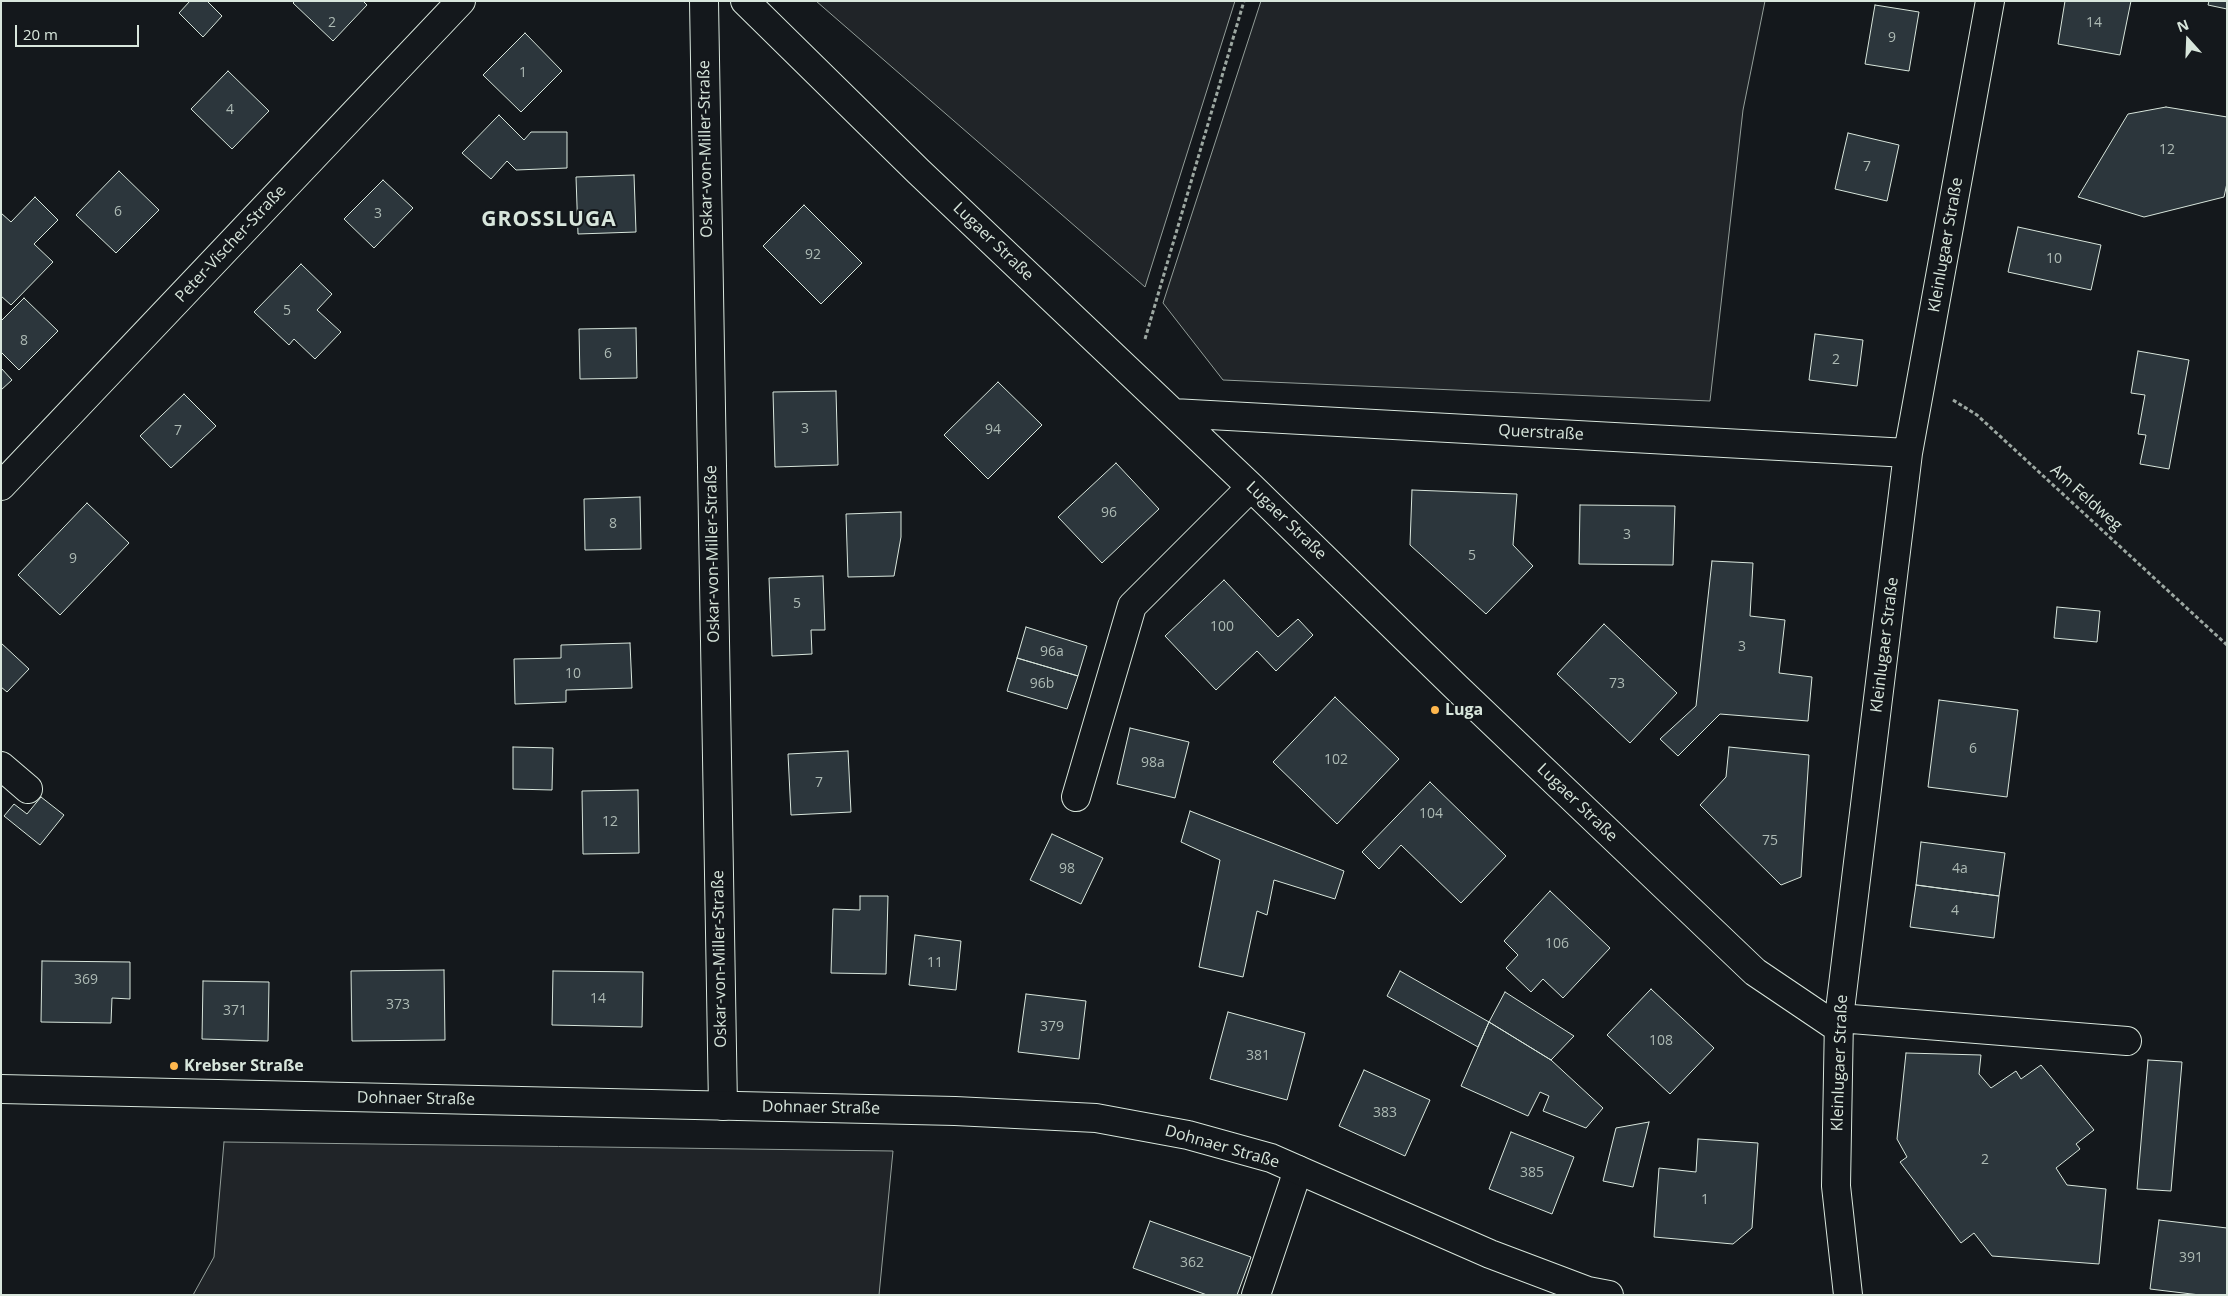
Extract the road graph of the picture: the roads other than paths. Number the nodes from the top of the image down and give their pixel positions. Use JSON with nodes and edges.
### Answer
{"nodes":[{"id":1,"x":461,"y":1,"type":"edge"},
{"id":2,"x":704,"y":1,"type":"edge"},
{"id":3,"x":745,"y":1,"type":"edge"},
{"id":4,"x":1990,"y":1,"type":"edge"},
{"id":5,"x":1173,"y":413,"type":"junction"},
{"id":6,"x":1908,"y":453,"type":"junction"},
{"id":7,"x":1,"y":486,"type":"edge"},
{"id":8,"x":1251,"y":487,"type":"junction"},
{"id":9,"x":1,"y":766,"type":"edge"},
{"id":10,"x":28,"y":789,"type":"dead end"},
{"id":11,"x":1076,"y":797,"type":"dead end"},
{"id":12,"x":1839,"y":1023,"type":"junction"},
{"id":13,"x":2127,"y":1041,"type":"dead end"},
{"id":14,"x":1,"y":1089,"type":"edge"},
{"id":15,"x":723,"y":1106,"type":"junction"},
{"id":16,"x":1298,"y":1170,"type":"junction"},
{"id":17,"x":1595,"y":1293,"type":"edge"},
{"id":18,"x":1256,"y":1295,"type":"edge"},
{"id":19,"x":1848,"y":1295,"type":"edge"}],
"edges":[{"from":1,"to":7,"type":"street","name":"Peter-Vischer-Straße"},
{"from":2,"to":15,"type":"street","name":"Oskar-von-Miller-Straße"},
{"from":3,"to":5,"type":"street","name":"Lugaer Straße"},
{"from":4,"to":6,"type":"street","name":"Kleinlugaer Straße"},
{"from":5,"to":6,"type":"street","name":"Querstraße"},
{"from":5,"to":8,"type":"street","name":"Lugaer Straße"},
{"from":6,"to":12,"type":"street","name":"Kleinlugaer Straße"},
{"from":8,"to":11,"type":"street"},
{"from":8,"to":12,"type":"street","name":"Lugaer Straße"},
{"from":9,"to":10,"type":"street"},
{"from":12,"to":13,"type":"street"},
{"from":12,"to":19,"type":"street","name":"Kleinlugaer Straße"},
{"from":14,"to":15,"type":"street","name":"Dohnaer Straße"},
{"from":15,"to":16,"type":"street","name":"Dohnaer Straße"},
{"from":16,"to":17,"type":"street","name":"Dohnaer Straße"},
{"from":16,"to":18,"type":"street"}]}
